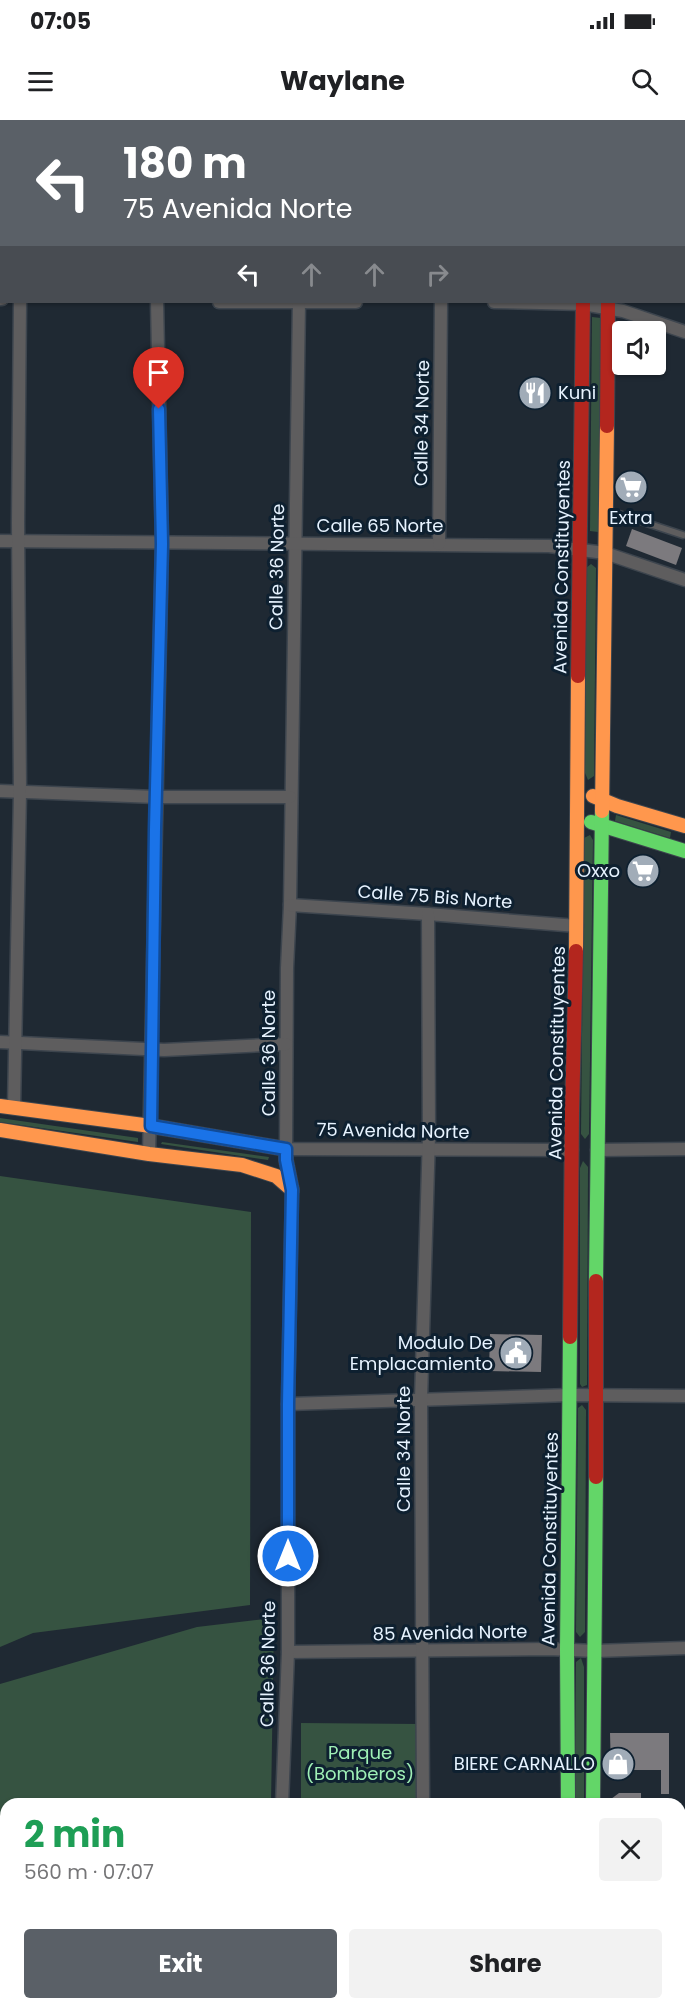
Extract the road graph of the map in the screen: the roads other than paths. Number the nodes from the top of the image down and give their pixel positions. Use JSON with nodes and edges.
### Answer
{"nodes":[{"id":1,"x":20,"y":303,"type":"edge"},
{"id":2,"x":157,"y":303,"type":"edge"},
{"id":3,"x":299,"y":303,"type":"edge"},
{"id":4,"x":441,"y":303,"type":"edge"},
{"id":5,"x":583,"y":303,"type":"edge"},
{"id":6,"x":608,"y":305,"type":"edge"},
{"id":7,"x":685,"y":332,"type":"edge"},
{"id":8,"x":607,"y":510,"type":"junction"},
{"id":9,"x":682,"y":535,"type":"dead end"},
{"id":10,"x":0,"y":541,"type":"edge"},
{"id":11,"x":18,"y":541,"type":"junction"},
{"id":12,"x":162,"y":544,"type":"junction"},
{"id":13,"x":296,"y":544,"type":"junction"},
{"id":14,"x":439,"y":544,"type":"junction"},
{"id":15,"x":579,"y":548,"type":"junction"},
{"id":16,"x":605,"y":553,"type":"junction"},
{"id":17,"x":685,"y":580,"type":"edge"},
{"id":18,"x":0,"y":791,"type":"edge"},
{"id":19,"x":578,"y":791,"type":"junction"},
{"id":20,"x":20,"y":792,"type":"junction"},
{"id":21,"x":156,"y":797,"type":"junction"},
{"id":22,"x":290,"y":797,"type":"junction"},
{"id":23,"x":602,"y":799,"type":"junction"},
{"id":24,"x":578,"y":817,"type":"junction"},
{"id":25,"x":601,"y":825,"type":"junction"},
{"id":26,"x":685,"y":826,"type":"edge"},
{"id":27,"x":685,"y":851,"type":"edge"},
{"id":28,"x":290,"y":905,"type":"junction"},
{"id":29,"x":428,"y":914,"type":"junction"},
{"id":30,"x":578,"y":926,"type":"junction"},
{"id":31,"x":0,"y":1042,"type":"edge"},
{"id":32,"x":15,"y":1043,"type":"junction"},
{"id":33,"x":286,"y":1044,"type":"junction"},
{"id":34,"x":152,"y":1049,"type":"junction"},
{"id":35,"x":7,"y":1107,"type":"edge"},
{"id":36,"x":151,"y":1126,"type":"junction"},
{"id":37,"x":0,"y":1130,"type":"edge"},
{"id":38,"x":286,"y":1149,"type":"junction"},
{"id":39,"x":685,"y":1149,"type":"edge"},
{"id":40,"x":572,"y":1150,"type":"junction"},
{"id":41,"x":597,"y":1150,"type":"junction"},
{"id":42,"x":429,"y":1151,"type":"junction"},
{"id":43,"x":149,"y":1154,"type":"junction"},
{"id":44,"x":292,"y":1190,"type":"junction"},
{"id":45,"x":570,"y":1395,"type":"junction"},
{"id":46,"x":596,"y":1395,"type":"junction"},
{"id":47,"x":685,"y":1396,"type":"edge"},
{"id":48,"x":421,"y":1399,"type":"junction"},
{"id":49,"x":288,"y":1404,"type":"junction"},
{"id":50,"x":685,"y":1648,"type":"edge"},
{"id":51,"x":567,"y":1649,"type":"junction"},
{"id":52,"x":423,"y":1651,"type":"junction"},
{"id":53,"x":596,"y":1651,"type":"junction"},
{"id":54,"x":288,"y":1652,"type":"junction"},
{"id":55,"x":282,"y":1798,"type":"edge"},
{"id":56,"x":423,"y":1798,"type":"edge"},
{"id":57,"x":568,"y":1798,"type":"edge"},
{"id":58,"x":593,"y":1798,"type":"edge"}],
"edges":[{"from":1,"to":11,"type":"street"},
{"from":2,"to":12,"type":"street"},
{"from":3,"to":13,"type":"street","name":"Calle 36 Norte"},
{"from":4,"to":14,"type":"street","name":"Calle 34 Norte"},
{"from":5,"to":6,"type":"street"},
{"from":5,"to":15,"type":"main road","name":"Avenida Constituyentes"},
{"from":6,"to":7,"type":"street"},
{"from":6,"to":8,"type":"main road"},
{"from":8,"to":9,"type":"lane"},
{"from":8,"to":16,"type":"main road"},
{"from":10,"to":11,"type":"street","name":"Calle 65 Norte"},
{"from":11,"to":12,"type":"street","name":"Calle 65 Norte"},
{"from":11,"to":20,"type":"street"},
{"from":12,"to":13,"type":"street","name":"Calle 65 Norte"},
{"from":12,"to":21,"type":"street"},
{"from":13,"to":14,"type":"street","name":"Calle 65 Norte"},
{"from":13,"to":22,"type":"street","name":"Calle 36 Norte"},
{"from":14,"to":15,"type":"street","name":"Calle 65 Norte"},
{"from":15,"to":16,"type":"street","name":"Calle 65 Norte"},
{"from":15,"to":19,"type":"main road","name":"Avenida Constituyentes"},
{"from":16,"to":17,"type":"street","name":"Calle 65 Norte"},
{"from":16,"to":23,"type":"main road"},
{"from":18,"to":20,"type":"street"},
{"from":19,"to":23,"type":"main road"},
{"from":19,"to":24,"type":"main road","name":"Avenida Constituyentes"},
{"from":20,"to":21,"type":"street"},
{"from":20,"to":32,"type":"street"},
{"from":21,"to":22,"type":"street"},
{"from":21,"to":34,"type":"street"},
{"from":22,"to":28,"type":"street","name":"Calle 36 Norte"},
{"from":23,"to":25,"type":"main road"},
{"from":23,"to":26,"type":"main road"},
{"from":24,"to":25,"type":"main road"},
{"from":24,"to":30,"type":"main road","name":"Avenida Constituyentes"},
{"from":25,"to":27,"type":"main road"},
{"from":25,"to":41,"type":"main road"},
{"from":28,"to":29,"type":"street","name":"Calle 75 Bis Norte"},
{"from":28,"to":33,"type":"street","name":"Calle 36 Norte"},
{"from":29,"to":30,"type":"street","name":"Calle 75 Bis Norte"},
{"from":29,"to":42,"type":"street","name":"Calle 34 Norte"},
{"from":30,"to":40,"type":"main road","name":"Avenida Constituyentes"},
{"from":31,"to":32,"type":"street"},
{"from":32,"to":34,"type":"street"},
{"from":32,"to":35,"type":"street"},
{"from":33,"to":34,"type":"street"},
{"from":33,"to":38,"type":"street","name":"Calle 36 Norte"},
{"from":34,"to":36,"type":"street"},
{"from":35,"to":36,"type":"main road","name":"75 Avenida Norte"},
{"from":36,"to":38,"type":"main road","name":"75 Avenida Norte"},
{"from":36,"to":43,"type":"street"},
{"from":37,"to":43,"type":"main road"},
{"from":38,"to":42,"type":"street","name":"75 Avenida Norte"},
{"from":38,"to":44,"type":"main road","name":"Calle 36 Norte"},
{"from":39,"to":41,"type":"street"},
{"from":40,"to":42,"type":"street","name":"75 Avenida Norte"},
{"from":40,"to":45,"type":"main road","name":"Avenida Constituyentes"},
{"from":41,"to":46,"type":"main road"},
{"from":42,"to":48,"type":"street","name":"Calle 34 Norte"},
{"from":43,"to":44,"type":"main road"},
{"from":44,"to":49,"type":"street","name":"Calle 36 Norte"},
{"from":45,"to":46,"type":"street"},
{"from":45,"to":48,"type":"street"},
{"from":45,"to":51,"type":"main road","name":"Avenida Constituyentes"},
{"from":46,"to":47,"type":"street"},
{"from":46,"to":53,"type":"main road"},
{"from":48,"to":49,"type":"street"},
{"from":48,"to":52,"type":"street","name":"Calle 34 Norte"},
{"from":49,"to":54,"type":"street","name":"Calle 36 Norte"},
{"from":50,"to":53,"type":"street","name":"85 Avenida Norte"},
{"from":51,"to":52,"type":"street","name":"85 Avenida Norte"},
{"from":51,"to":53,"type":"street","name":"85 Avenida Norte"},
{"from":51,"to":57,"type":"main road","name":"Avenida Constituyentes"},
{"from":52,"to":54,"type":"street","name":"85 Avenida Norte"},
{"from":52,"to":56,"type":"street","name":"Calle 34 Norte"},
{"from":53,"to":58,"type":"main road"},
{"from":54,"to":55,"type":"street","name":"Calle 36 Norte"}]}
